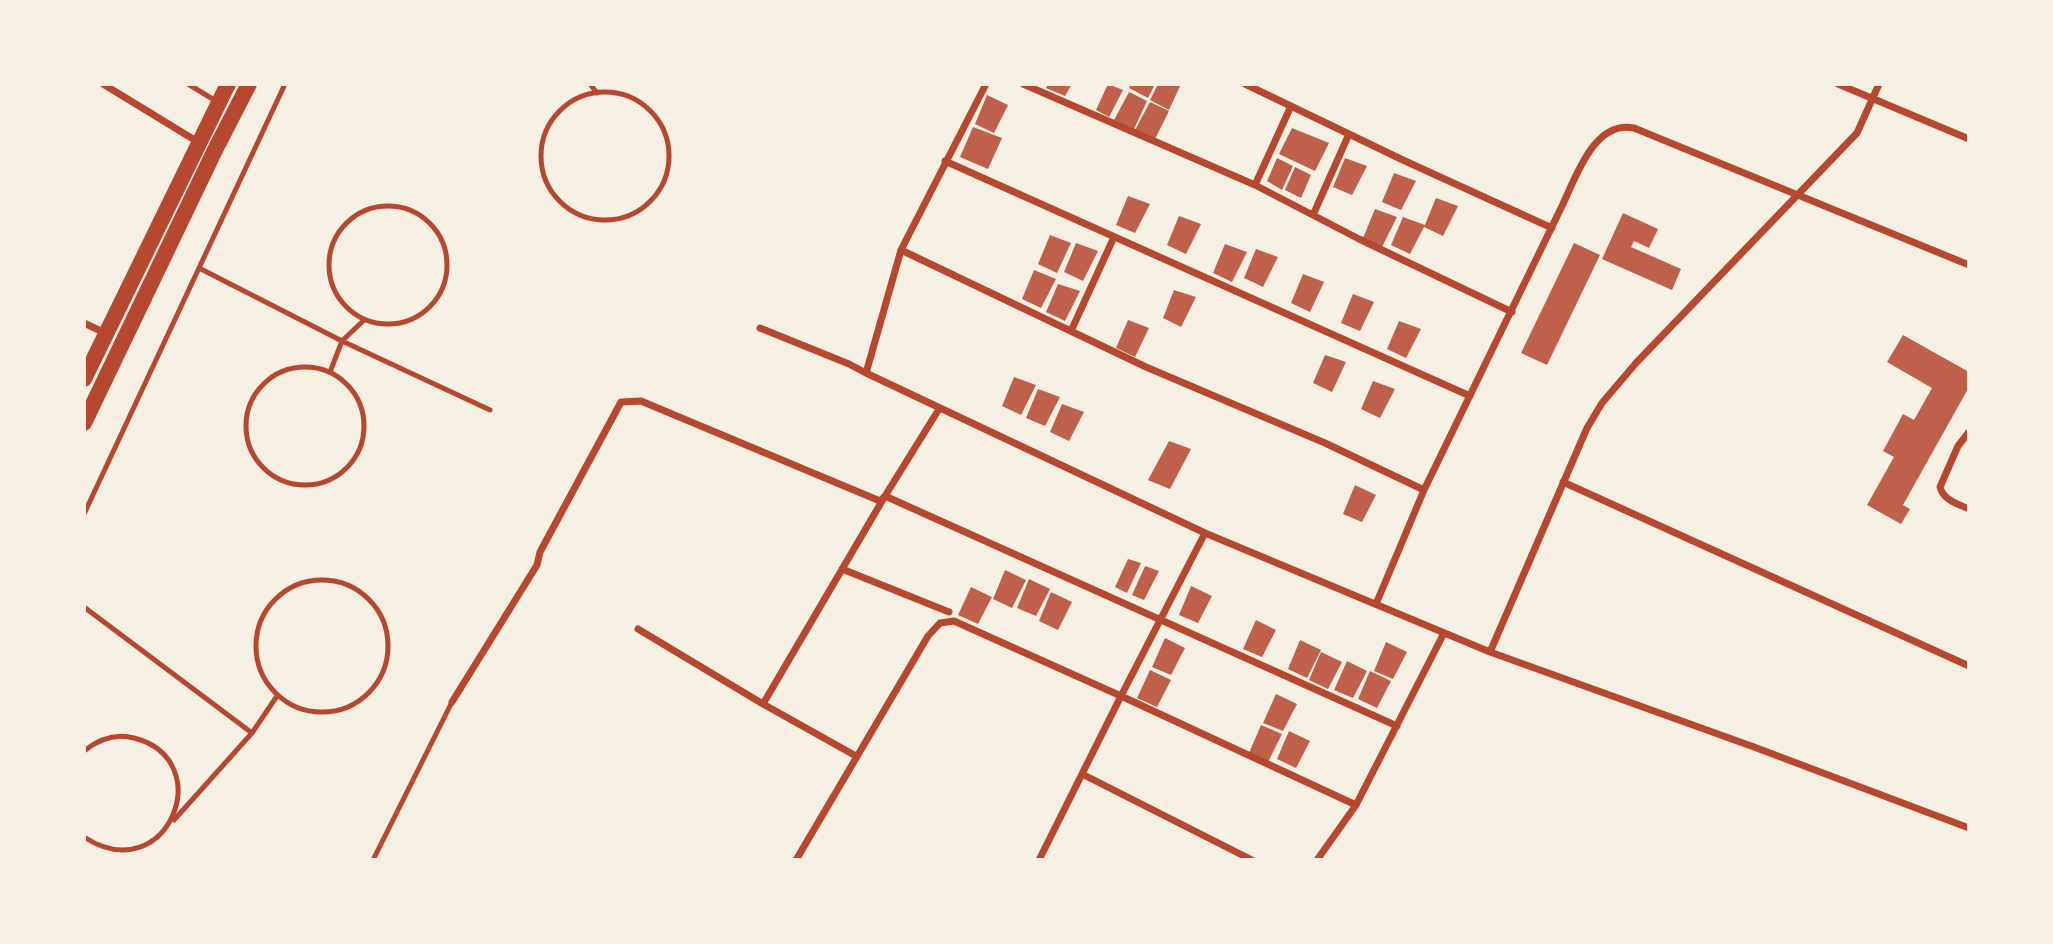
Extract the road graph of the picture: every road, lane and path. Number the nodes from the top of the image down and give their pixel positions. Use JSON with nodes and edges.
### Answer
{"nodes":[{"id":1,"x":103,"y":84,"type":"edge"},
{"id":2,"x":188,"y":84,"type":"edge"},
{"id":3,"x":228,"y":84,"type":"edge"},
{"id":4,"x":249,"y":84,"type":"edge"},
{"id":5,"x":285,"y":84,"type":"edge"},
{"id":6,"x":590,"y":84,"type":"edge"},
{"id":7,"x":986,"y":84,"type":"edge"},
{"id":8,"x":1023,"y":84,"type":"edge"},
{"id":9,"x":1245,"y":84,"type":"edge"},
{"id":10,"x":1838,"y":84,"type":"edge"},
{"id":11,"x":1879,"y":84,"type":"edge"},
{"id":12,"x":597,"y":93,"type":"junction"},
{"id":13,"x":1872,"y":98,"type":"junction"},
{"id":14,"x":218,"y":102,"type":"junction"},
{"id":15,"x":1291,"y":106,"type":"junction"},
{"id":16,"x":234,"y":111,"type":"junction"},
{"id":17,"x":1349,"y":134,"type":"junction"},
{"id":18,"x":1969,"y":139,"type":"edge"},
{"id":19,"x":198,"y":142,"type":"junction"},
{"id":20,"x":945,"y":161,"type":"junction"},
{"id":21,"x":1255,"y":185,"type":"junction"},
{"id":22,"x":1800,"y":195,"type":"junction"},
{"id":23,"x":1313,"y":215,"type":"junction"},
{"id":24,"x":1552,"y":228,"type":"junction"},
{"id":25,"x":1114,"y":237,"type":"junction"},
{"id":26,"x":901,"y":250,"type":"junction"},
{"id":27,"x":1969,"y":265,"type":"edge"},
{"id":28,"x":199,"y":268,"type":"junction"},
{"id":29,"x":1511,"y":312,"type":"junction"},
{"id":30,"x":364,"y":320,"type":"junction"},
{"id":31,"x":84,"y":323,"type":"edge"},
{"id":32,"x":760,"y":328,"type":"dead end"},
{"id":33,"x":1071,"y":331,"type":"junction"},
{"id":34,"x":106,"y":333,"type":"junction"},
{"id":35,"x":342,"y":341,"type":"junction"},
{"id":36,"x":330,"y":372,"type":"junction"},
{"id":37,"x":866,"y":373,"type":"junction"},
{"id":38,"x":84,"y":379,"type":"edge"},
{"id":39,"x":1470,"y":396,"type":"junction"},
{"id":40,"x":939,"y":409,"type":"junction"},
{"id":41,"x":489,"y":410,"type":"dead end"},
{"id":42,"x":84,"y":423,"type":"edge"},
{"id":43,"x":1969,"y":432,"type":"edge"},
{"id":44,"x":1563,"y":482,"type":"junction"},
{"id":45,"x":1424,"y":490,"type":"junction"},
{"id":46,"x":885,"y":496,"type":"junction"},
{"id":47,"x":1969,"y":509,"type":"edge"},
{"id":48,"x":84,"y":514,"type":"edge"},
{"id":49,"x":1205,"y":533,"type":"junction"},
{"id":50,"x":842,"y":569,"type":"junction"},
{"id":51,"x":1376,"y":604,"type":"junction"},
{"id":52,"x":84,"y":607,"type":"edge"},
{"id":53,"x":949,"y":612,"type":"dead end"},
{"id":54,"x":1160,"y":620,"type":"junction"},
{"id":55,"x":638,"y":629,"type":"dead end"},
{"id":56,"x":1444,"y":633,"type":"junction"},
{"id":57,"x":1490,"y":652,"type":"junction"},
{"id":58,"x":1969,"y":666,"type":"edge"},
{"id":59,"x":277,"y":696,"type":"junction"},
{"id":60,"x":1121,"y":696,"type":"junction"},
{"id":61,"x":452,"y":702,"type":"joint"},
{"id":62,"x":763,"y":704,"type":"junction"},
{"id":63,"x":1397,"y":726,"type":"junction"},
{"id":64,"x":252,"y":733,"type":"junction"},
{"id":65,"x":84,"y":751,"type":"edge"},
{"id":66,"x":856,"y":756,"type":"junction"},
{"id":67,"x":1082,"y":774,"type":"junction"},
{"id":68,"x":1356,"y":805,"type":"junction"},
{"id":69,"x":170,"y":824,"type":"junction"},
{"id":70,"x":1969,"y":828,"type":"edge"},
{"id":71,"x":84,"y":837,"type":"edge"},
{"id":72,"x":373,"y":860,"type":"edge"},
{"id":73,"x":796,"y":860,"type":"edge"},
{"id":74,"x":1040,"y":860,"type":"edge"},
{"id":75,"x":1252,"y":860,"type":"edge"},
{"id":76,"x":1317,"y":860,"type":"edge"}],
"edges":[{"from":1,"to":19,"type":"street"},
{"from":2,"to":14,"type":"lane"},
{"from":3,"to":14,"type":"highway"},
{"from":4,"to":16,"type":"highway"},
{"from":5,"to":28,"type":"lane"},
{"from":6,"to":12,"type":"lane"},
{"from":7,"to":20,"type":"street"},
{"from":8,"to":21,"type":"street"},
{"from":9,"to":15,"type":"street"},
{"from":10,"to":13,"type":"street"},
{"from":11,"to":13,"type":"street"},
{"from":12,"to":12,"type":"lane"},
{"from":13,"to":18,"type":"street"},
{"from":13,"to":22,"type":"street"},
{"from":14,"to":16,"type":"lane"},
{"from":14,"to":19,"type":"highway"},
{"from":15,"to":17,"type":"street"},
{"from":15,"to":21,"type":"street"},
{"from":16,"to":42,"type":"highway"},
{"from":17,"to":23,"type":"street"},
{"from":17,"to":24,"type":"street"},
{"from":19,"to":34,"type":"highway"},
{"from":20,"to":25,"type":"street"},
{"from":20,"to":26,"type":"street"},
{"from":21,"to":23,"type":"street"},
{"from":22,"to":24,"type":"street"},
{"from":22,"to":27,"type":"street"},
{"from":22,"to":44,"type":"street"},
{"from":23,"to":29,"type":"street"},
{"from":24,"to":29,"type":"street"},
{"from":25,"to":33,"type":"street"},
{"from":25,"to":39,"type":"street"},
{"from":26,"to":33,"type":"street"},
{"from":26,"to":37,"type":"street"},
{"from":28,"to":35,"type":"lane"},
{"from":28,"to":48,"type":"lane"},
{"from":29,"to":39,"type":"street"},
{"from":30,"to":30,"type":"lane"},
{"from":30,"to":35,"type":"lane"},
{"from":31,"to":34,"type":"street"},
{"from":32,"to":37,"type":"street"},
{"from":33,"to":45,"type":"street"},
{"from":34,"to":38,"type":"highway"},
{"from":35,"to":36,"type":"lane"},
{"from":35,"to":41,"type":"lane"},
{"from":36,"to":36,"type":"lane"},
{"from":37,"to":40,"type":"street"},
{"from":39,"to":45,"type":"street"},
{"from":40,"to":46,"type":"street"},
{"from":40,"to":49,"type":"street"},
{"from":43,"to":47,"type":"street"},
{"from":44,"to":57,"type":"street"},
{"from":44,"to":58,"type":"street"},
{"from":45,"to":51,"type":"street"},
{"from":46,"to":50,"type":"street"},
{"from":46,"to":54,"type":"street"},
{"from":46,"to":61,"type":"street"},
{"from":49,"to":51,"type":"street"},
{"from":49,"to":54,"type":"street"},
{"from":50,"to":53,"type":"street"},
{"from":50,"to":62,"type":"street"},
{"from":51,"to":56,"type":"street"},
{"from":52,"to":64,"type":"lane"},
{"from":54,"to":60,"type":"street"},
{"from":54,"to":63,"type":"street"},
{"from":55,"to":62,"type":"street"},
{"from":56,"to":57,"type":"street"},
{"from":56,"to":63,"type":"street"},
{"from":57,"to":70,"type":"street"},
{"from":59,"to":59,"type":"lane"},
{"from":59,"to":64,"type":"lane"},
{"from":60,"to":66,"type":"street"},
{"from":60,"to":67,"type":"street"},
{"from":60,"to":68,"type":"street"},
{"from":61,"to":72,"type":"lane"},
{"from":62,"to":66,"type":"street"},
{"from":63,"to":68,"type":"street"},
{"from":64,"to":69,"type":"lane"},
{"from":65,"to":69,"type":"lane"},
{"from":66,"to":73,"type":"street"},
{"from":67,"to":74,"type":"street"},
{"from":67,"to":75,"type":"street"},
{"from":68,"to":76,"type":"street"},
{"from":69,"to":71,"type":"lane"}]}
